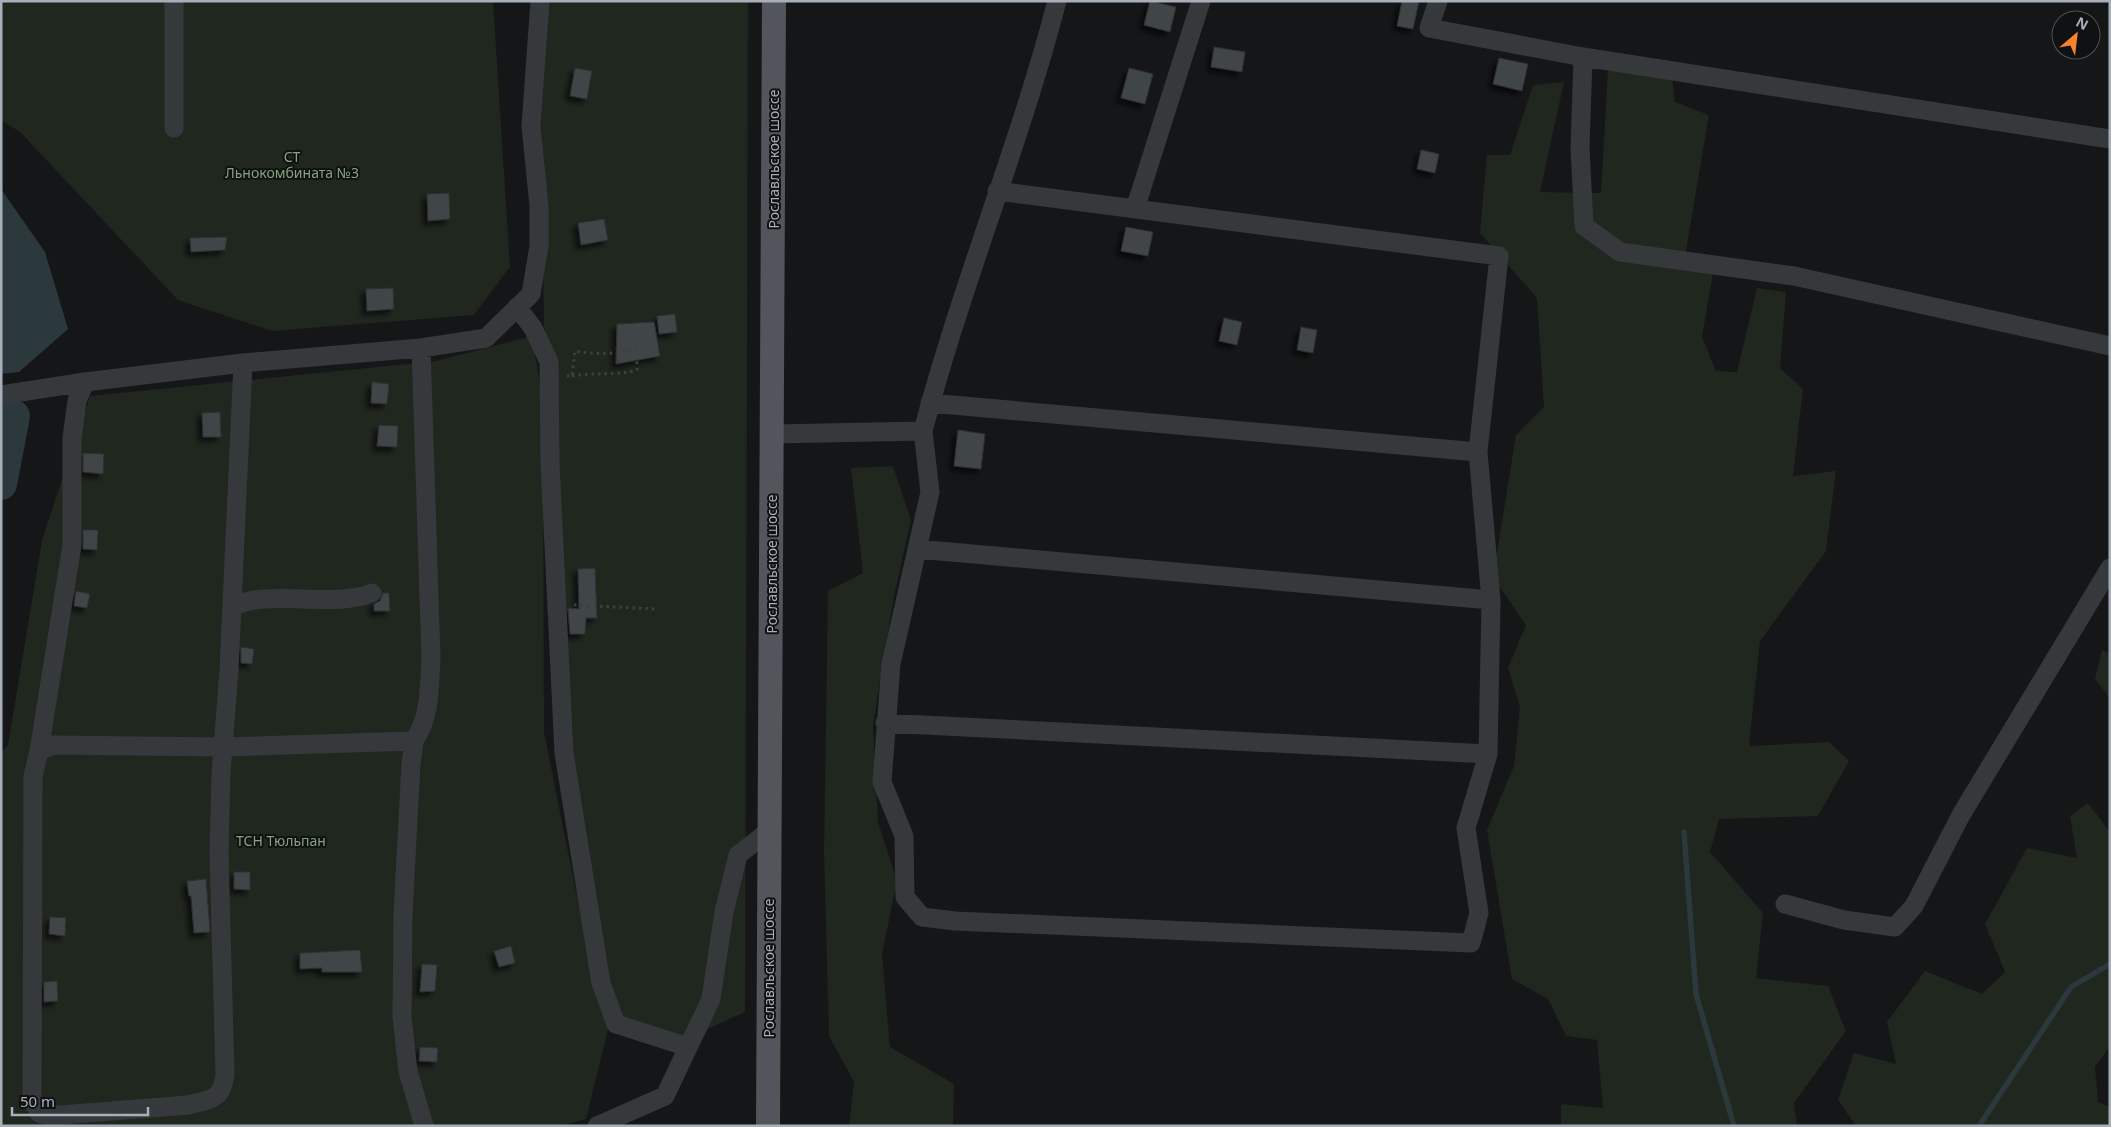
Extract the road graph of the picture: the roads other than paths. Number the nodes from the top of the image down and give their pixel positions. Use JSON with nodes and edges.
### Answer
{"nodes":[{"id":1,"x":174,"y":1,"type":"edge"},
{"id":2,"x":540,"y":1,"type":"edge"},
{"id":3,"x":774,"y":1,"type":"edge"},
{"id":4,"x":1057,"y":1,"type":"edge"},
{"id":5,"x":1201,"y":1,"type":"edge"},
{"id":6,"x":1438,"y":1,"type":"edge"},
{"id":7,"x":1583,"y":57,"type":"junction"},
{"id":8,"x":174,"y":128,"type":"dead end"},
{"id":9,"x":2110,"y":139,"type":"edge"},
{"id":10,"x":997,"y":192,"type":"junction"},
{"id":11,"x":1135,"y":209,"type":"junction"},
{"id":12,"x":517,"y":307,"type":"junction"},
{"id":13,"x":2110,"y":346,"type":"edge"},
{"id":14,"x":421,"y":348,"type":"junction"},
{"id":15,"x":244,"y":364,"type":"junction"},
{"id":16,"x":85,"y":382,"type":"junction"},
{"id":17,"x":1,"y":395,"type":"edge"},
{"id":18,"x":930,"y":403,"type":"junction"},
{"id":19,"x":922,"y":431,"type":"junction"},
{"id":20,"x":773,"y":434,"type":"junction"},
{"id":21,"x":1478,"y":452,"type":"junction"},
{"id":22,"x":917,"y":549,"type":"junction"},
{"id":23,"x":2110,"y":568,"type":"edge"},
{"id":24,"x":372,"y":593,"type":"dead end"},
{"id":25,"x":1491,"y":600,"type":"junction"},
{"id":26,"x":232,"y":607,"type":"junction"},
{"id":27,"x":885,"y":723,"type":"junction"},
{"id":28,"x":414,"y":741,"type":"junction"},
{"id":29,"x":224,"y":747,"type":"junction"},
{"id":30,"x":39,"y":751,"type":"junction"},
{"id":31,"x":1488,"y":754,"type":"junction"},
{"id":32,"x":770,"y":830,"type":"junction"},
{"id":33,"x":1785,"y":904,"type":"dead end"},
{"id":34,"x":688,"y":1046,"type":"junction"},
{"id":35,"x":424,"y":1126,"type":"edge"},
{"id":36,"x":597,"y":1126,"type":"edge"},
{"id":37,"x":768,"y":1126,"type":"edge"}],
"edges":[{"from":1,"to":8,"type":"street"},
{"from":2,"to":12,"type":"street"},
{"from":3,"to":20,"type":"main road","name":"Рославльское шоссе"},
{"from":4,"to":10,"type":"street"},
{"from":5,"to":11,"type":"street"},
{"from":6,"to":7,"type":"street"},
{"from":7,"to":9,"type":"street"},
{"from":7,"to":13,"type":"street"},
{"from":10,"to":11,"type":"street"},
{"from":10,"to":18,"type":"street"},
{"from":11,"to":21,"type":"street"},
{"from":12,"to":14,"type":"street"},
{"from":12,"to":34,"type":"street"},
{"from":14,"to":15,"type":"street"},
{"from":14,"to":28,"type":"street"},
{"from":15,"to":16,"type":"street"},
{"from":15,"to":26,"type":"street"},
{"from":16,"to":17,"type":"street"},
{"from":16,"to":30,"type":"street"},
{"from":18,"to":19,"type":"street"},
{"from":18,"to":21,"type":"street"},
{"from":19,"to":20,"type":"street"},
{"from":19,"to":22,"type":"street"},
{"from":20,"to":32,"type":"main road","name":"Рославльское шоссе"},
{"from":21,"to":25,"type":"street"},
{"from":22,"to":25,"type":"street"},
{"from":22,"to":27,"type":"street"},
{"from":23,"to":33,"type":"street"},
{"from":24,"to":26,"type":"street"},
{"from":25,"to":31,"type":"street"},
{"from":26,"to":29,"type":"street"},
{"from":27,"to":31,"type":"street"},
{"from":27,"to":31,"type":"street"},
{"from":28,"to":29,"type":"street"},
{"from":28,"to":35,"type":"street"},
{"from":29,"to":30,"type":"street"},
{"from":29,"to":30,"type":"street"},
{"from":32,"to":34,"type":"street"},
{"from":32,"to":37,"type":"main road","name":"Рославльское шоссе"},
{"from":34,"to":36,"type":"street"}]}
